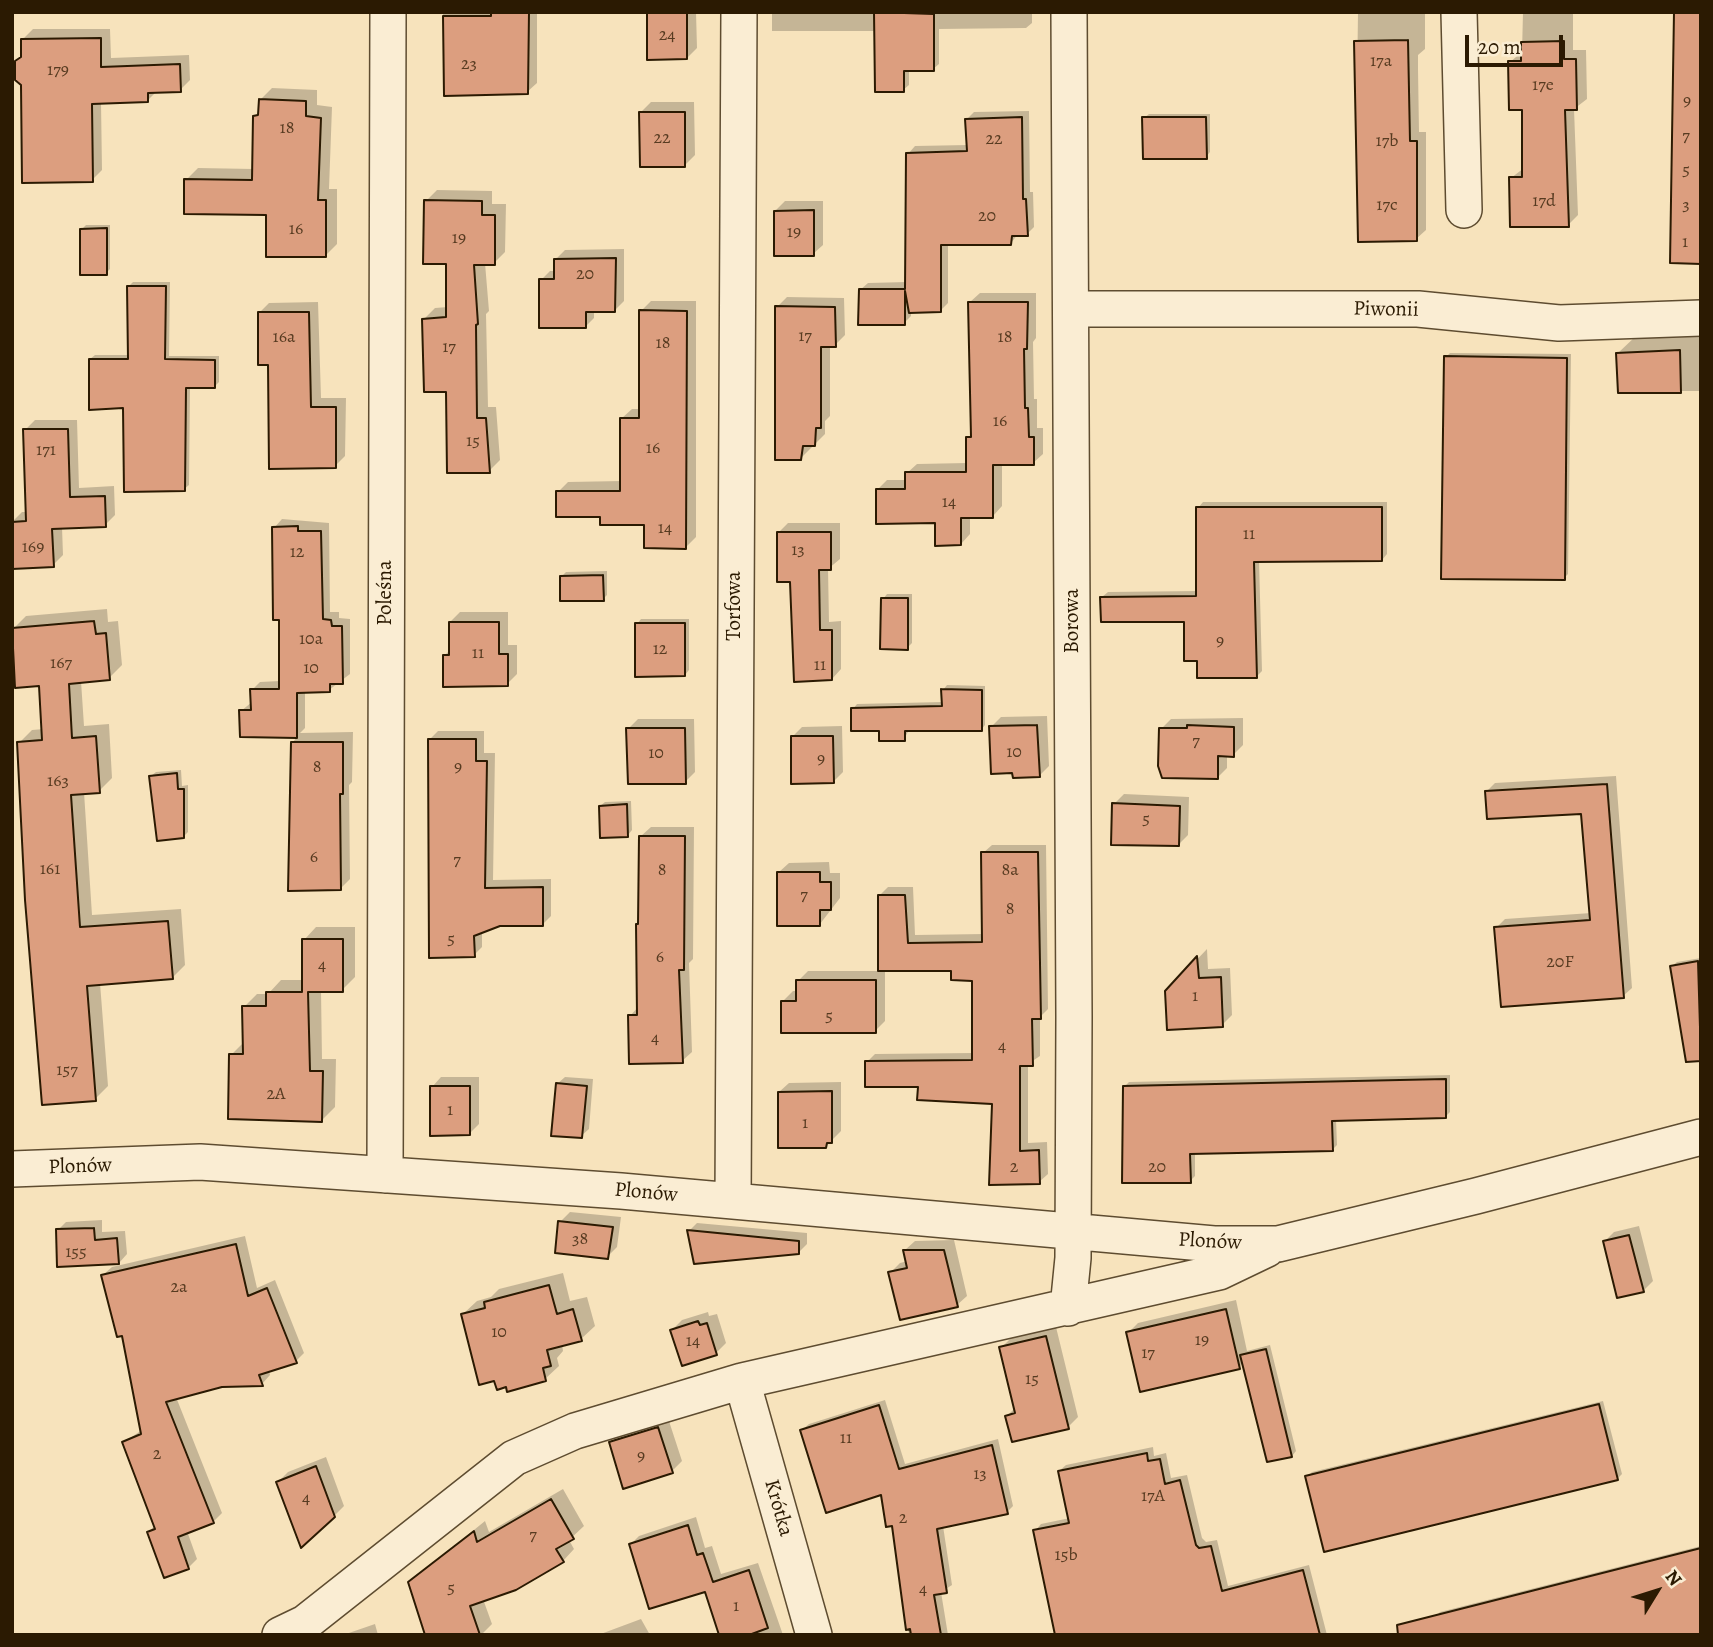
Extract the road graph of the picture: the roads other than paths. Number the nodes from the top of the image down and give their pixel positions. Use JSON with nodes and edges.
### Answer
{"nodes":[{"id":1,"x":388,"y":12,"type":"edge"},
{"id":2,"x":740,"y":12,"type":"edge"},
{"id":3,"x":1069,"y":12,"type":"edge"},
{"id":4,"x":1460,"y":12,"type":"edge"},
{"id":5,"x":1464,"y":210,"type":"dead end"},
{"id":6,"x":1071,"y":309,"type":"junction"},
{"id":7,"x":1701,"y":318,"type":"edge"},
{"id":8,"x":1701,"y":1136,"type":"edge"},
{"id":9,"x":12,"y":1169,"type":"edge"},
{"id":10,"x":385,"y":1175,"type":"junction"},
{"id":11,"x":733,"y":1200,"type":"junction"},
{"id":12,"x":1072,"y":1230,"type":"junction"},
{"id":13,"x":1278,"y":1244,"type":"junction"},
{"id":14,"x":1068,"y":1308,"type":"junction"},
{"id":15,"x":742,"y":1381,"type":"junction"},
{"id":16,"x":299,"y":1631,"type":"edge"},
{"id":17,"x":814,"y":1635,"type":"edge"}],
"edges":[{"from":1,"to":10,"type":"street","name":"Poleśna"},
{"from":2,"to":11,"type":"street","name":"Torfowa"},
{"from":3,"to":6,"type":"street","name":"Borowa"},
{"from":4,"to":5,"type":"street"},
{"from":6,"to":7,"type":"street","name":"Piwonii"},
{"from":6,"to":12,"type":"street","name":"Borowa"},
{"from":8,"to":13,"type":"street","name":"Plonów"},
{"from":9,"to":10,"type":"street","name":"Plonów"},
{"from":10,"to":11,"type":"street","name":"Plonów"},
{"from":11,"to":12,"type":"street","name":"Plonów"},
{"from":12,"to":13,"type":"street","name":"Plonów"},
{"from":12,"to":14,"type":"street","name":"Borowa"},
{"from":13,"to":14,"type":"street","name":"Plonów"},
{"from":14,"to":15,"type":"street","name":"Plonów"},
{"from":15,"to":16,"type":"street","name":"Plonów"},
{"from":15,"to":17,"type":"street","name":"Krótka"}]}
